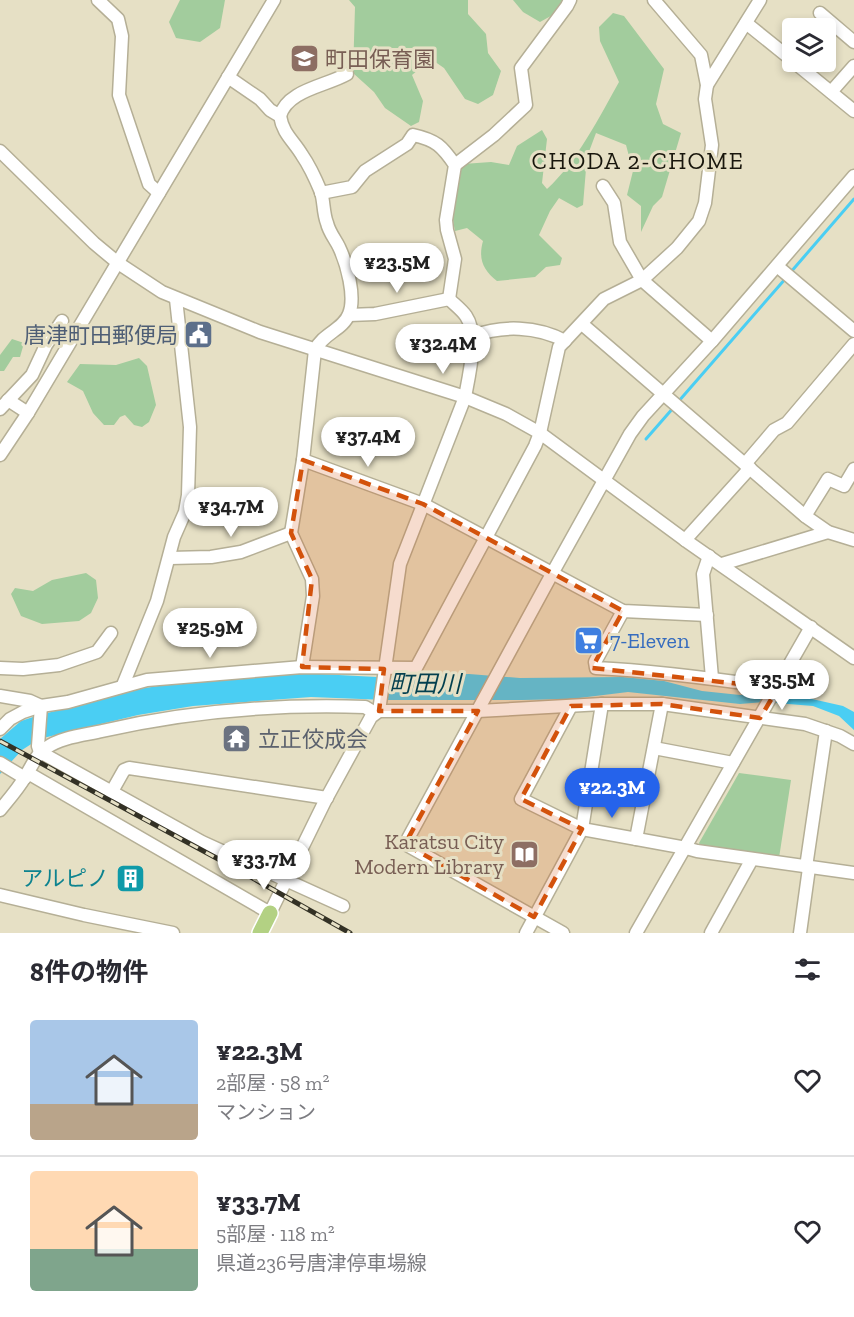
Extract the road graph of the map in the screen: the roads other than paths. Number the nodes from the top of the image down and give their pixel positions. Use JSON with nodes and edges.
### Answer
{"nodes":[{"id":1,"x":98,"y":0,"type":"edge"},
{"id":2,"x":274,"y":0,"type":"edge"},
{"id":3,"x":570,"y":0,"type":"edge"},
{"id":4,"x":654,"y":0,"type":"edge"},
{"id":5,"x":760,"y":0,"type":"edge"},
{"id":6,"x":820,"y":13,"type":"dead end"},
{"id":7,"x":746,"y":23,"type":"junction"},
{"id":8,"x":854,"y":42,"type":"edge"},
{"id":9,"x":782,"y":52,"type":"edge"},
{"id":10,"x":854,"y":66,"type":"edge"},
{"id":11,"x":806,"y":72,"type":"edge"},
{"id":12,"x":346,"y":74,"type":"dead end"},
{"id":13,"x":228,"y":77,"type":"junction"},
{"id":14,"x":707,"y":85,"type":"junction"},
{"id":15,"x":831,"y":92,"type":"junction"},
{"id":16,"x":854,"y":111,"type":"edge"},
{"id":17,"x":280,"y":116,"type":"junction"},
{"id":18,"x":0,"y":151,"type":"edge"},
{"id":19,"x":454,"y":165,"type":"junction"},
{"id":20,"x":854,"y":176,"type":"edge"},
{"id":21,"x":603,"y":186,"type":"dead end"},
{"id":22,"x":159,"y":192,"type":"junction"},
{"id":23,"x":321,"y":193,"type":"junction"},
{"id":24,"x":118,"y":263,"type":"junction"},
{"id":25,"x":785,"y":272,"type":"junction"},
{"id":26,"x":642,"y":280,"type":"junction"},
{"id":27,"x":176,"y":299,"type":"junction"},
{"id":28,"x":448,"y":299,"type":"junction"},
{"id":29,"x":349,"y":315,"type":"junction"},
{"id":30,"x":62,"y":321,"type":"dead end"},
{"id":31,"x":582,"y":324,"type":"junction"},
{"id":32,"x":854,"y":331,"type":"edge"},
{"id":33,"x":473,"y":336,"type":"junction"},
{"id":34,"x":565,"y":341,"type":"junction"},
{"id":35,"x":712,"y":341,"type":"junction"},
{"id":36,"x":854,"y":344,"type":"edge"},
{"id":37,"x":315,"y":350,"type":"junction"},
{"id":38,"x":465,"y":397,"type":"junction"},
{"id":39,"x":672,"y":401,"type":"junction"},
{"id":40,"x":4,"y":404,"type":"edge"},
{"id":41,"x":28,"y":414,"type":"junction"},
{"id":42,"x":540,"y":433,"type":"junction"},
{"id":43,"x":0,"y":455,"type":"edge"},
{"id":44,"x":303,"y":460,"type":"junction"},
{"id":45,"x":747,"y":466,"type":"junction"},
{"id":46,"x":854,"y":469,"type":"edge"},
{"id":47,"x":604,"y":479,"type":"junction"},
{"id":48,"x":423,"y":504,"type":"junction"},
{"id":49,"x":805,"y":516,"type":"junction"},
{"id":50,"x":828,"y":532,"type":"junction"},
{"id":51,"x":291,"y":533,"type":"junction"},
{"id":52,"x":487,"y":536,"type":"junction"},
{"id":53,"x":685,"y":540,"type":"junction"},
{"id":54,"x":854,"y":540,"type":"edge"},
{"id":55,"x":709,"y":556,"type":"junction"},
{"id":56,"x":170,"y":558,"type":"junction"},
{"id":57,"x":722,"y":564,"type":"junction"},
{"id":58,"x":553,"y":572,"type":"junction"},
{"id":59,"x":623,"y":611,"type":"junction"},
{"id":60,"x":707,"y":615,"type":"junction"},
{"id":61,"x":811,"y":627,"type":"junction"},
{"id":62,"x":111,"y":633,"type":"dead end"},
{"id":63,"x":854,"y":658,"type":"edge"},
{"id":64,"x":302,"y":667,"type":"junction"},
{"id":65,"x":0,"y":668,"type":"edge"},
{"id":66,"x":384,"y":669,"type":"junction"},
{"id":67,"x":712,"y":678,"type":"junction"},
{"id":68,"x":123,"y":685,"type":"junction"},
{"id":69,"x":778,"y":688,"type":"junction"},
{"id":70,"x":0,"y":696,"type":"edge"},
{"id":71,"x":602,"y":704,"type":"junction"},
{"id":72,"x":662,"y":704,"type":"junction"},
{"id":73,"x":42,"y":705,"type":"junction"},
{"id":74,"x":571,"y":706,"type":"junction"},
{"id":75,"x":480,"y":708,"type":"junction"},
{"id":76,"x":378,"y":710,"type":"junction"},
{"id":77,"x":760,"y":718,"type":"junction"},
{"id":78,"x":0,"y":729,"type":"edge"},
{"id":79,"x":826,"y":731,"type":"junction"},
{"id":80,"x":854,"y":744,"type":"edge"},
{"id":81,"x":654,"y":748,"type":"junction"},
{"id":82,"x":39,"y":749,"type":"junction"},
{"id":83,"x":733,"y":763,"type":"junction"},
{"id":84,"x":0,"y":764,"type":"edge"},
{"id":85,"x":26,"y":776,"type":"junction"},
{"id":86,"x":111,"y":793,"type":"junction"},
{"id":87,"x":327,"y":798,"type":"junction"},
{"id":88,"x":0,"y":810,"type":"edge"},
{"id":89,"x":582,"y":829,"type":"junction"},
{"id":90,"x":636,"y":839,"type":"junction"},
{"id":91,"x":686,"y":848,"type":"junction"},
{"id":92,"x":752,"y":859,"type":"junction"},
{"id":93,"x":807,"y":867,"type":"junction"},
{"id":94,"x":854,"y":873,"type":"edge"},
{"id":95,"x":285,"y":881,"type":"junction"},
{"id":96,"x":0,"y":895,"type":"edge"},
{"id":97,"x":342,"y":906,"type":"dead end"},
{"id":98,"x":270,"y":913,"type":"junction"},
{"id":99,"x":534,"y":917,"type":"junction"},
{"id":100,"x":150,"y":931,"type":"edge"},
{"id":101,"x":173,"y":933,"type":"edge"},
{"id":102,"x":260,"y":933,"type":"edge"},
{"id":103,"x":526,"y":933,"type":"edge"},
{"id":104,"x":563,"y":933,"type":"edge"},
{"id":105,"x":636,"y":933,"type":"edge"},
{"id":106,"x":711,"y":933,"type":"edge"},
{"id":107,"x":800,"y":933,"type":"edge"}],
"edges":[{"from":1,"to":22,"type":"street"},
{"from":2,"to":13,"type":"street"},
{"from":3,"to":19,"type":"street"},
{"from":4,"to":14,"type":"street"},
{"from":5,"to":7,"type":"street"},
{"from":6,"to":8,"type":"street"},
{"from":7,"to":9,"type":"street"},
{"from":7,"to":14,"type":"street"},
{"from":10,"to":15,"type":"street"},
{"from":11,"to":15,"type":"street"},
{"from":12,"to":17,"type":"street"},
{"from":13,"to":17,"type":"street"},
{"from":13,"to":22,"type":"street"},
{"from":14,"to":26,"type":"street"},
{"from":15,"to":16,"type":"street"},
{"from":17,"to":23,"type":"street"},
{"from":18,"to":24,"type":"street"},
{"from":19,"to":23,"type":"street"},
{"from":19,"to":28,"type":"street"},
{"from":20,"to":25,"type":"street"},
{"from":21,"to":26,"type":"street"},
{"from":22,"to":24,"type":"street"},
{"from":23,"to":29,"type":"street"},
{"from":24,"to":27,"type":"street"},
{"from":24,"to":41,"type":"street"},
{"from":25,"to":32,"type":"street"},
{"from":25,"to":35,"type":"street"},
{"from":26,"to":31,"type":"street"},
{"from":26,"to":35,"type":"street"},
{"from":27,"to":37,"type":"street"},
{"from":27,"to":56,"type":"street"},
{"from":28,"to":29,"type":"street"},
{"from":28,"to":33,"type":"street"},
{"from":29,"to":37,"type":"street"},
{"from":30,"to":40,"type":"street"},
{"from":31,"to":34,"type":"street"},
{"from":31,"to":39,"type":"street"},
{"from":33,"to":34,"type":"street"},
{"from":33,"to":38,"type":"street"},
{"from":34,"to":42,"type":"street"},
{"from":35,"to":39,"type":"street"},
{"from":36,"to":45,"type":"street"},
{"from":37,"to":38,"type":"street"},
{"from":37,"to":44,"type":"street"},
{"from":38,"to":42,"type":"street"},
{"from":38,"to":48,"type":"street"},
{"from":39,"to":45,"type":"street"},
{"from":39,"to":47,"type":"street"},
{"from":40,"to":41,"type":"street"},
{"from":41,"to":43,"type":"street"},
{"from":42,"to":47,"type":"street"},
{"from":42,"to":52,"type":"street"},
{"from":44,"to":48,"type":"street"},
{"from":44,"to":51,"type":"street"},
{"from":45,"to":49,"type":"street"},
{"from":45,"to":53,"type":"street"},
{"from":46,"to":49,"type":"street"},
{"from":47,"to":53,"type":"street"},
{"from":47,"to":58,"type":"street"},
{"from":48,"to":52,"type":"street"},
{"from":48,"to":66,"type":"street"},
{"from":49,"to":50,"type":"street"},
{"from":50,"to":54,"type":"street"},
{"from":50,"to":57,"type":"street"},
{"from":51,"to":56,"type":"street"},
{"from":51,"to":64,"type":"street"},
{"from":52,"to":58,"type":"street"},
{"from":52,"to":66,"type":"street"},
{"from":53,"to":55,"type":"street"},
{"from":55,"to":57,"type":"street"},
{"from":55,"to":60,"type":"street"},
{"from":56,"to":68,"type":"street"},
{"from":57,"to":61,"type":"street"},
{"from":58,"to":59,"type":"street"},
{"from":58,"to":75,"type":"street"},
{"from":59,"to":60,"type":"street"},
{"from":59,"to":67,"type":"street"},
{"from":60,"to":67,"type":"street"},
{"from":61,"to":63,"type":"street"},
{"from":61,"to":69,"type":"street"},
{"from":62,"to":65,"type":"street"},
{"from":64,"to":66,"type":"street"},
{"from":64,"to":68,"type":"street"},
{"from":66,"to":76,"type":"street"},
{"from":67,"to":69,"type":"street"},
{"from":68,"to":73,"type":"street"},
{"from":69,"to":77,"type":"street"},
{"from":70,"to":73,"type":"street"},
{"from":71,"to":72,"type":"street"},
{"from":71,"to":74,"type":"street"},
{"from":71,"to":89,"type":"street"},
{"from":72,"to":77,"type":"street"},
{"from":72,"to":81,"type":"street"},
{"from":73,"to":78,"type":"street"},
{"from":73,"to":82,"type":"street"},
{"from":74,"to":75,"type":"street"},
{"from":74,"to":89,"type":"street"},
{"from":75,"to":76,"type":"street"},
{"from":75,"to":99,"type":"street"},
{"from":76,"to":82,"type":"street"},
{"from":76,"to":87,"type":"street"},
{"from":77,"to":79,"type":"street"},
{"from":77,"to":83,"type":"street"},
{"from":79,"to":80,"type":"street"},
{"from":79,"to":93,"type":"street"},
{"from":81,"to":83,"type":"street"},
{"from":81,"to":90,"type":"street"},
{"from":82,"to":85,"type":"street"},
{"from":82,"to":86,"type":"street"},
{"from":83,"to":91,"type":"street"},
{"from":84,"to":85,"type":"street"},
{"from":85,"to":88,"type":"street"},
{"from":85,"to":98,"type":"street"},
{"from":86,"to":87,"type":"street"},
{"from":86,"to":95,"type":"street"},
{"from":87,"to":95,"type":"street"},
{"from":89,"to":90,"type":"street"},
{"from":89,"to":99,"type":"street"},
{"from":90,"to":91,"type":"street"},
{"from":91,"to":92,"type":"street"},
{"from":91,"to":105,"type":"street"},
{"from":92,"to":93,"type":"street"},
{"from":92,"to":106,"type":"street"},
{"from":93,"to":94,"type":"street"},
{"from":93,"to":107,"type":"street"},
{"from":95,"to":97,"type":"street"},
{"from":95,"to":98,"type":"street"},
{"from":96,"to":100,"type":"street"},
{"from":98,"to":102,"type":"main road"},
{"from":99,"to":103,"type":"street"},
{"from":99,"to":104,"type":"street"},
{"from":100,"to":101,"type":"street"}]}
